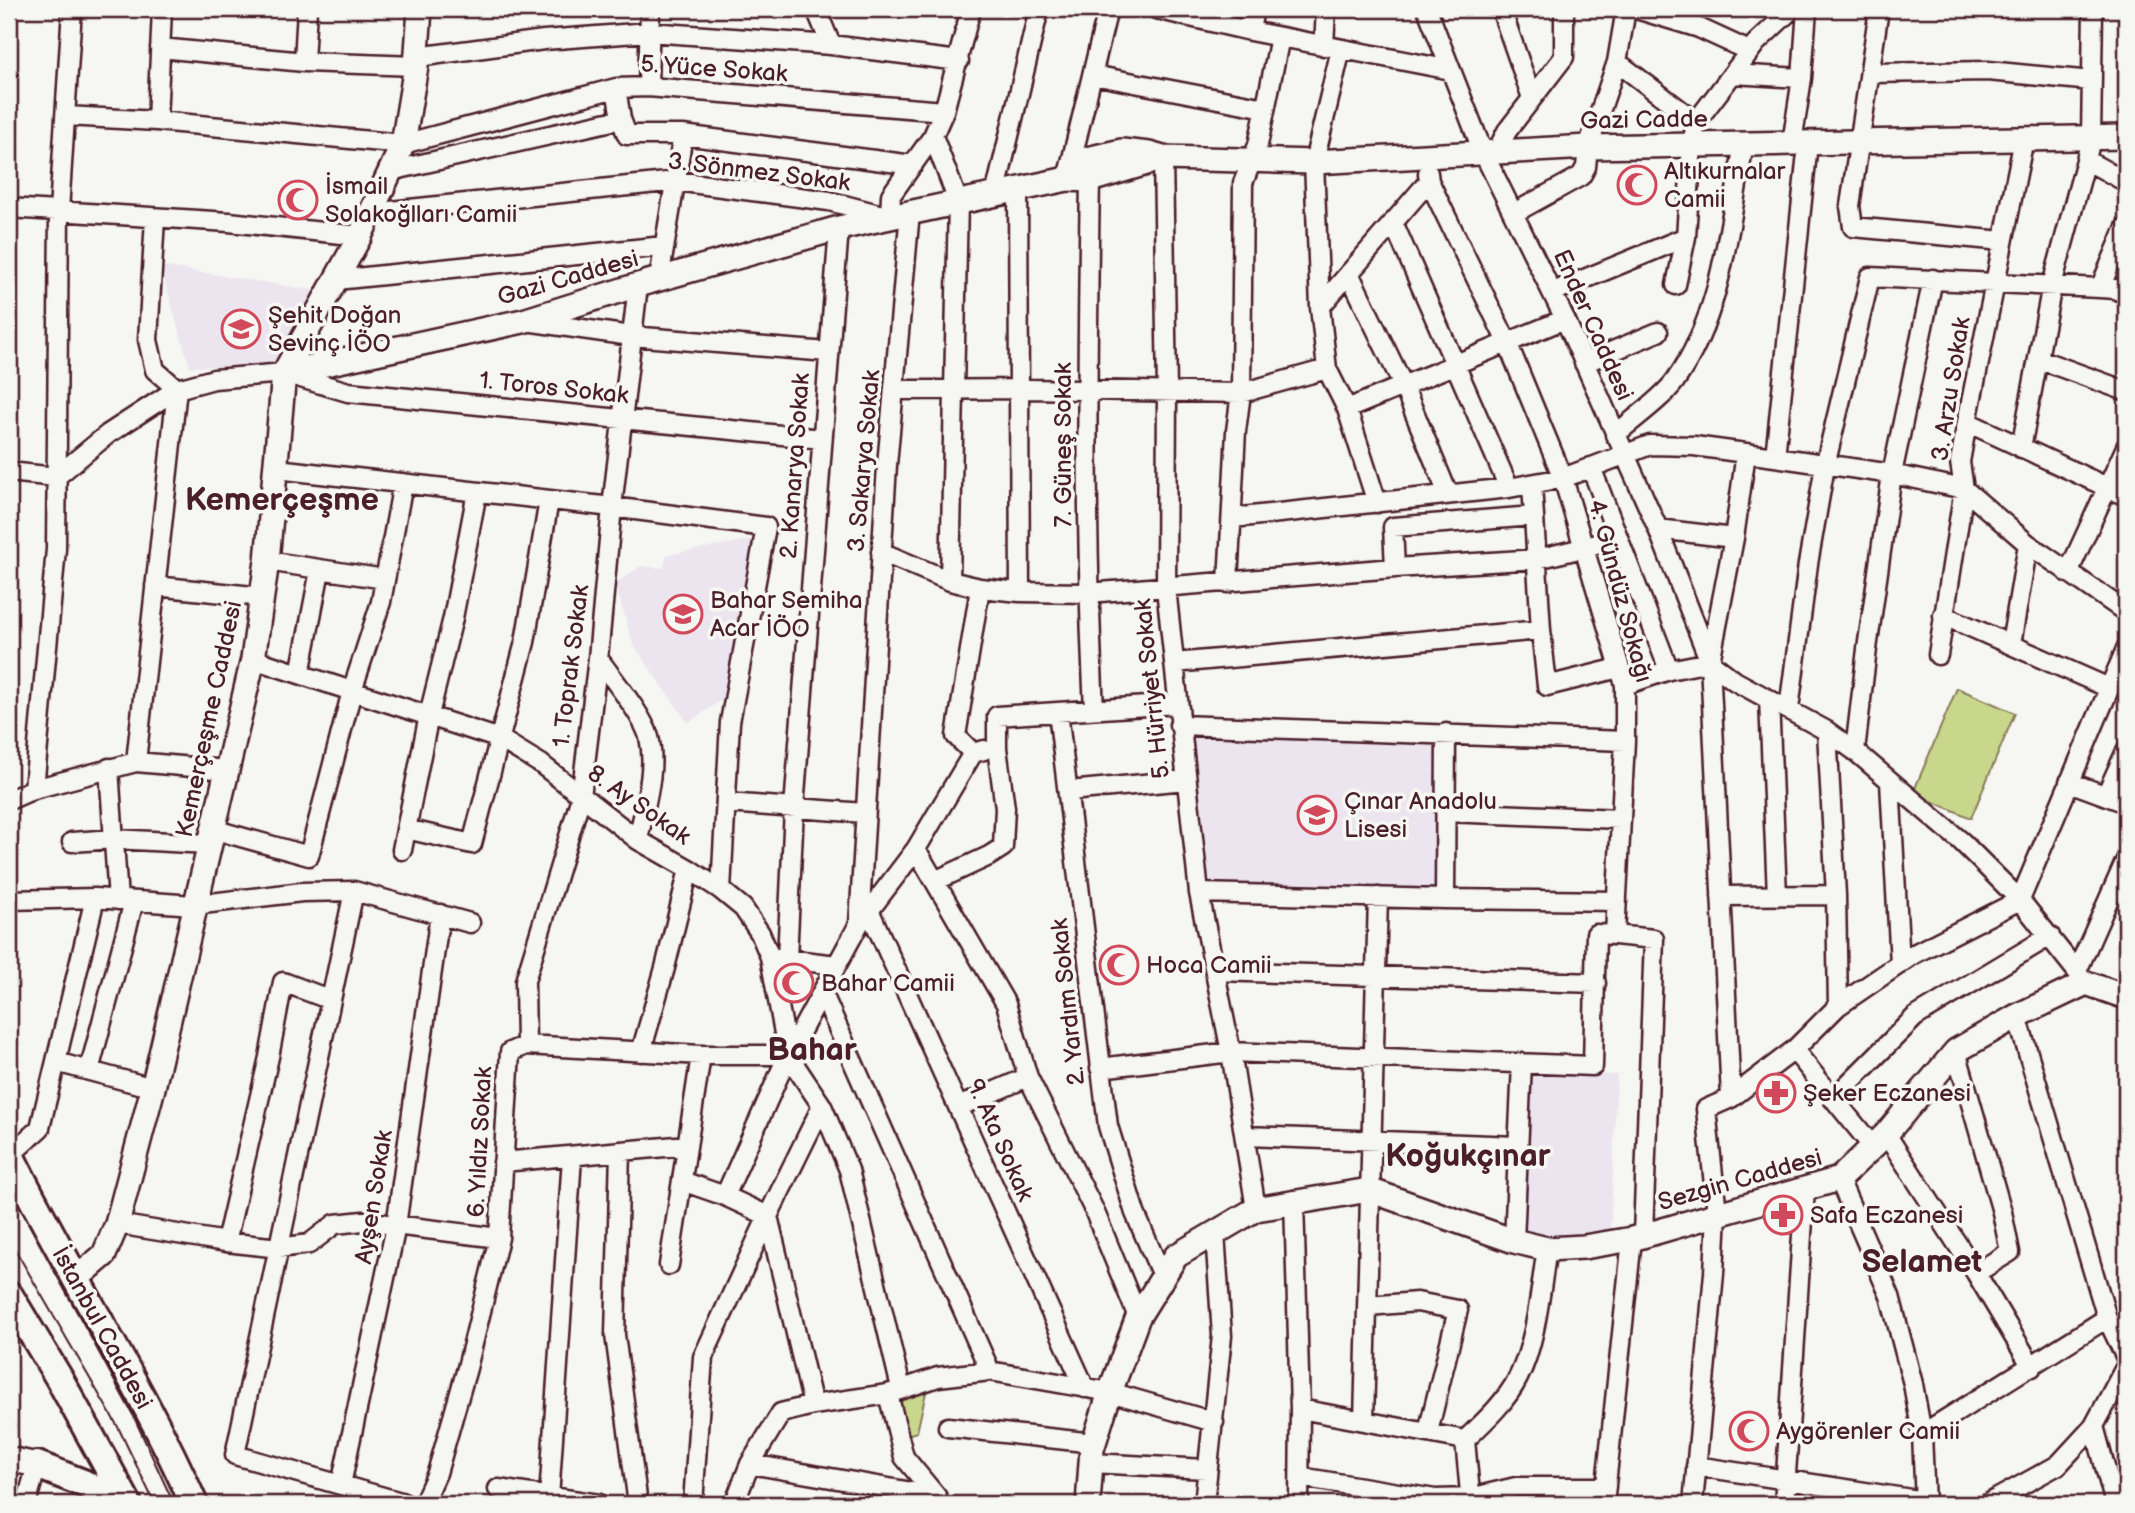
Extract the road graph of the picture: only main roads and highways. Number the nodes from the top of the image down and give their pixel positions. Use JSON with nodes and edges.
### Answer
{"nodes":[{"id":1,"x":420,"y":9,"type":"edge"},
{"id":2,"x":2126,"y":137,"type":"edge"},
{"id":3,"x":1163,"y":158,"type":"junction"},
{"id":4,"x":1067,"y":179,"type":"junction"},
{"id":5,"x":284,"y":373,"type":"junction"},
{"id":6,"x":2126,"y":997,"type":"edge"},
{"id":7,"x":9,"y":1154,"type":"edge"},
{"id":8,"x":76,"y":1279,"type":"junction"},
{"id":9,"x":9,"y":1295,"type":"edge"},
{"id":10,"x":16,"y":1320,"type":"edge"},
{"id":11,"x":96,"y":1445,"type":"junction"},
{"id":12,"x":9,"y":1459,"type":"edge"},
{"id":13,"x":37,"y":1465,"type":"junction"},
{"id":14,"x":123,"y":1504,"type":"edge"},
{"id":15,"x":128,"y":1504,"type":"edge"},
{"id":16,"x":194,"y":1504,"type":"edge"},
{"id":17,"x":1088,"y":1504,"type":"edge"}],
"edges":[{"from":1,"to":5,"type":"main road","name":"Kemerçeşme Caddesi"},
{"from":2,"to":3,"type":"main road","name":"Gazi Cadde"},
{"from":3,"to":4,"type":"main road","name":"Gazi Caddesi"},
{"from":3,"to":4,"type":"main road"},
{"from":4,"to":5,"type":"main road","name":"Gazi Caddesi"},
{"from":5,"to":8,"type":"main road","name":"Kemerçeşme Caddesi"},
{"from":6,"to":17,"type":"main road","name":"Sezgin Caddesi"},
{"from":7,"to":8,"type":"highway","name":"İstanbul Caddesi"},
{"from":8,"to":16,"type":"highway","name":"İstanbul Caddesi"},
{"from":9,"to":10,"type":"highway"},
{"from":10,"to":11,"type":"highway"},
{"from":11,"to":13,"type":"highway"},
{"from":11,"to":15,"type":"highway"},
{"from":12,"to":13,"type":"main road"},
{"from":13,"to":14,"type":"highway"}]}
